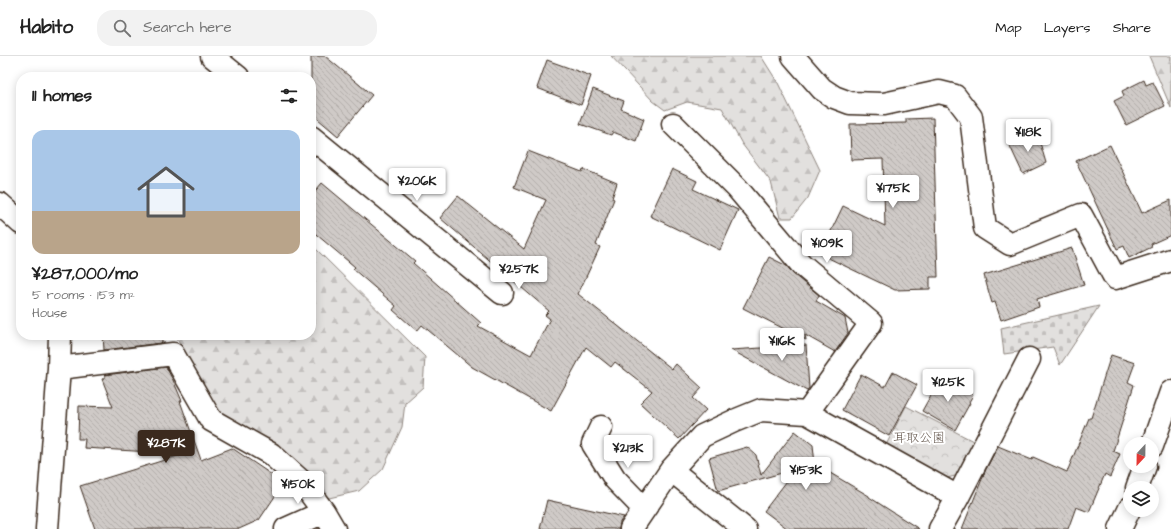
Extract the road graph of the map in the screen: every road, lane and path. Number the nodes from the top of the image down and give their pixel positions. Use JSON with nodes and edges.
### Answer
{"nodes":[{"id":1,"x":212,"y":56,"type":"edge"},
{"id":2,"x":793,"y":56,"type":"edge"},
{"id":3,"x":232,"y":72,"type":"edge"},
{"id":4,"x":673,"y":124,"type":"dead end"},
{"id":5,"x":316,"y":141,"type":"edge"},
{"id":6,"x":0,"y":204,"type":"edge"},
{"id":7,"x":16,"y":218,"type":"edge"},
{"id":8,"x":1171,"y":260,"type":"edge"},
{"id":9,"x":502,"y":293,"type":"dead end"},
{"id":10,"x":60,"y":340,"type":"edge"},
{"id":11,"x":1030,"y":359,"type":"dead end"},
{"id":12,"x":59,"y":368,"type":"junction"},
{"id":13,"x":1171,"y":392,"type":"edge"},
{"id":14,"x":806,"y":413,"type":"junction"},
{"id":15,"x":602,"y":427,"type":"dead end"},
{"id":16,"x":1155,"y":437,"type":"edge"},
{"id":17,"x":671,"y":470,"type":"junction"},
{"id":18,"x":958,"y":497,"type":"junction"},
{"id":19,"x":644,"y":509,"type":"junction"},
{"id":20,"x":1126,"y":517,"type":"edge"},
{"id":21,"x":329,"y":521,"type":"edge"},
{"id":22,"x":47,"y":529,"type":"edge"},
{"id":23,"x":286,"y":529,"type":"edge"},
{"id":24,"x":631,"y":529,"type":"edge"},
{"id":25,"x":745,"y":529,"type":"edge"},
{"id":26,"x":940,"y":529,"type":"edge"},
{"id":27,"x":1120,"y":529,"type":"edge"}],
"edges":[{"from":1,"to":3,"type":"street"},
{"from":2,"to":8,"type":"street"},
{"from":4,"to":14,"type":"street"},
{"from":5,"to":9,"type":"street"},
{"from":6,"to":7,"type":"street"},
{"from":10,"to":12,"type":"street"},
{"from":11,"to":18,"type":"street"},
{"from":12,"to":21,"type":"street"},
{"from":12,"to":22,"type":"street"},
{"from":13,"to":16,"type":"street"},
{"from":14,"to":17,"type":"street"},
{"from":14,"to":18,"type":"street"},
{"from":15,"to":19,"type":"street"},
{"from":17,"to":19,"type":"street"},
{"from":17,"to":25,"type":"street"},
{"from":18,"to":26,"type":"street"},
{"from":19,"to":24,"type":"street"},
{"from":20,"to":27,"type":"street"},
{"from":21,"to":23,"type":"street"}]}
